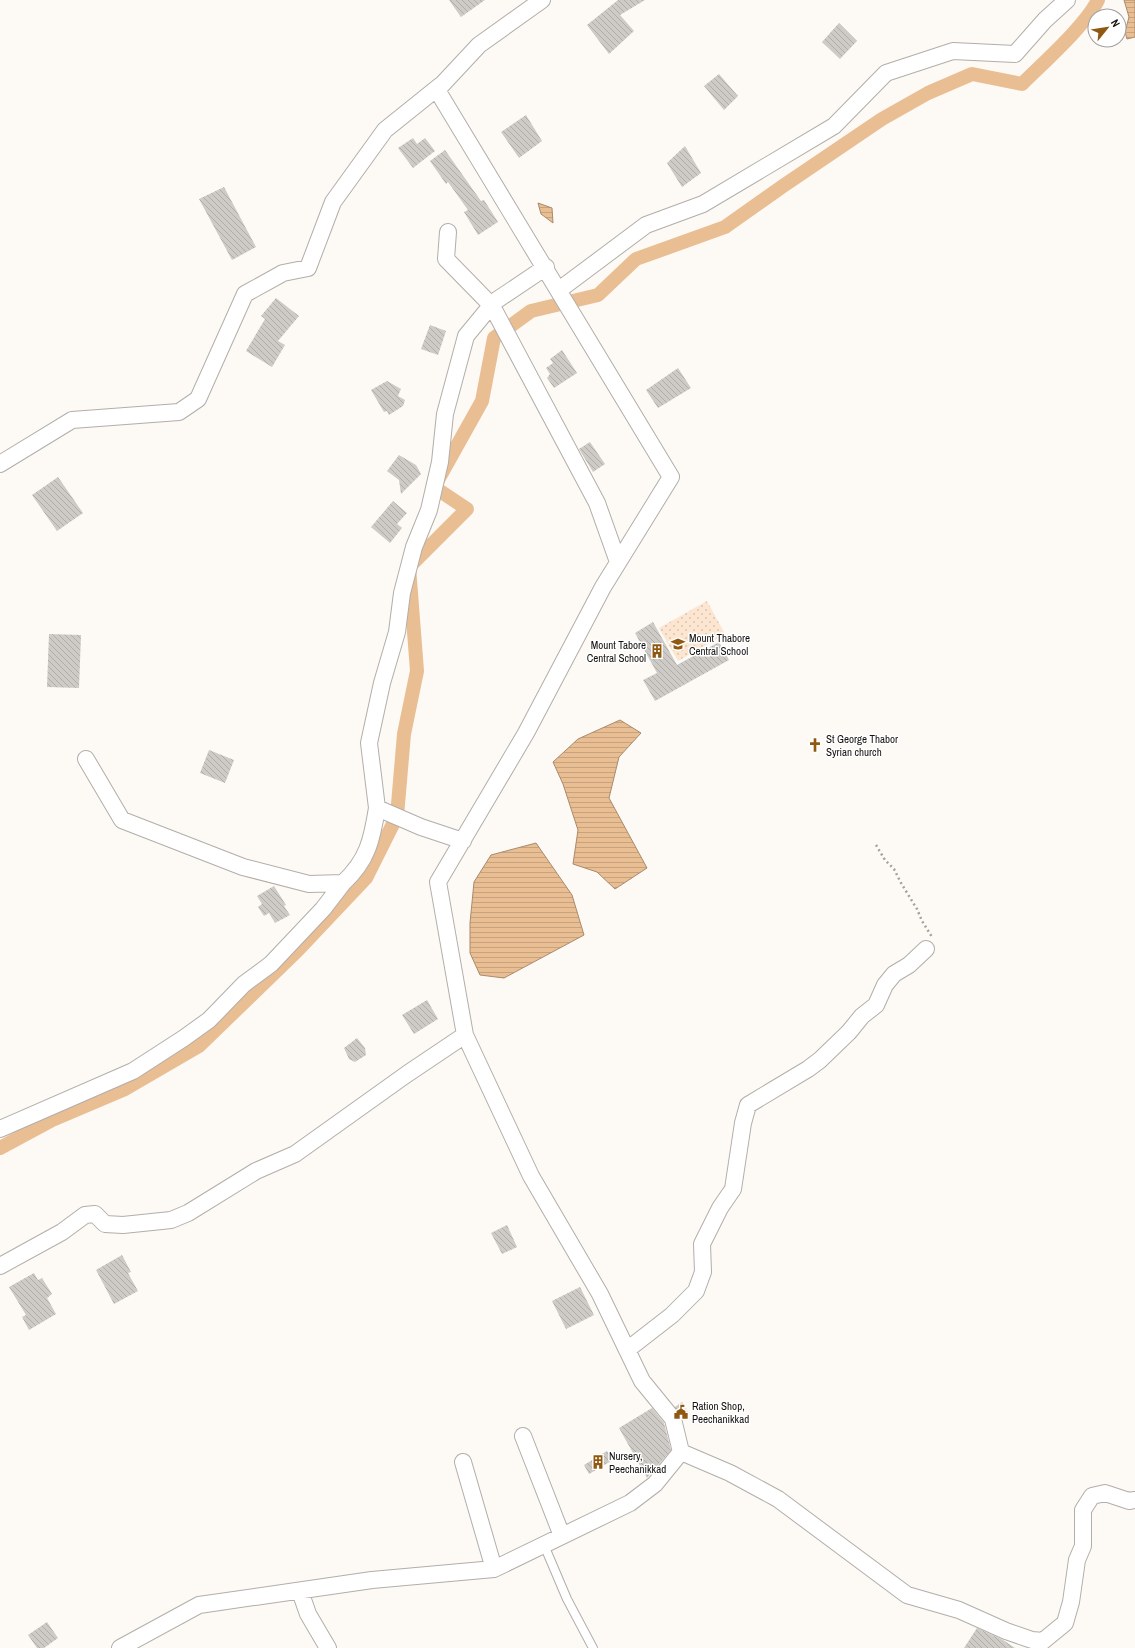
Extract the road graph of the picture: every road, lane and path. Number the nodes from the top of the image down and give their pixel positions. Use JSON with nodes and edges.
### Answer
{"nodes":[{"id":1,"x":542,"y":0,"type":"edge"},
{"id":2,"x":1067,"y":0,"type":"edge"},
{"id":3,"x":441,"y":85,"type":"junction"},
{"id":4,"x":448,"y":232,"type":"dead end"},
{"id":5,"x":546,"y":267,"type":"junction"},
{"id":6,"x":559,"y":290,"type":"junction"},
{"id":7,"x":492,"y":306,"type":"junction"},
{"id":8,"x":0,"y":464,"type":"edge"},
{"id":9,"x":618,"y":562,"type":"junction"},
{"id":10,"x":86,"y":759,"type":"dead end"},
{"id":11,"x":377,"y":808,"type":"junction"},
{"id":12,"x":462,"y":841,"type":"junction"},
{"id":13,"x":876,"y":845,"type":"dead end"},
{"id":14,"x":344,"y":882,"type":"junction"},
{"id":15,"x":926,"y":949,"type":"joint"},
{"id":16,"x":465,"y":1035,"type":"junction"},
{"id":17,"x":0,"y":1129,"type":"edge"},
{"id":18,"x":0,"y":1266,"type":"edge"},
{"id":19,"x":627,"y":1350,"type":"junction"},
{"id":20,"x":523,"y":1436,"type":"dead end"},
{"id":21,"x":680,"y":1452,"type":"junction"},
{"id":22,"x":463,"y":1462,"type":"dead end"},
{"id":23,"x":1135,"y":1500,"type":"edge"},
{"id":24,"x":562,"y":1536,"type":"junction"},
{"id":25,"x":544,"y":1545,"type":"junction"},
{"id":26,"x":494,"y":1569,"type":"junction"},
{"id":27,"x":300,"y":1591,"type":"junction"},
{"id":28,"x":120,"y":1648,"type":"edge"},
{"id":29,"x":328,"y":1648,"type":"edge"},
{"id":30,"x":593,"y":1648,"type":"edge"}],
"edges":[{"from":1,"to":3,"type":"street"},
{"from":2,"to":6,"type":"street"},
{"from":3,"to":5,"type":"street"},
{"from":3,"to":8,"type":"street"},
{"from":4,"to":7,"type":"street"},
{"from":5,"to":6,"type":"street"},
{"from":5,"to":7,"type":"street"},
{"from":6,"to":9,"type":"street"},
{"from":7,"to":9,"type":"street"},
{"from":7,"to":11,"type":"street"},
{"from":9,"to":12,"type":"street"},
{"from":10,"to":14,"type":"street"},
{"from":11,"to":12,"type":"street"},
{"from":11,"to":14,"type":"street"},
{"from":12,"to":16,"type":"street"},
{"from":13,"to":15,"type":"path"},
{"from":14,"to":17,"type":"street"},
{"from":15,"to":19,"type":"street"},
{"from":16,"to":18,"type":"street"},
{"from":16,"to":19,"type":"street"},
{"from":19,"to":21,"type":"street"},
{"from":20,"to":24,"type":"street"},
{"from":21,"to":23,"type":"street"},
{"from":21,"to":24,"type":"street"},
{"from":22,"to":26,"type":"street"},
{"from":24,"to":25,"type":"street"},
{"from":25,"to":26,"type":"street"},
{"from":25,"to":30,"type":"lane"},
{"from":26,"to":27,"type":"street"},
{"from":27,"to":28,"type":"street"},
{"from":27,"to":29,"type":"street"}]}
